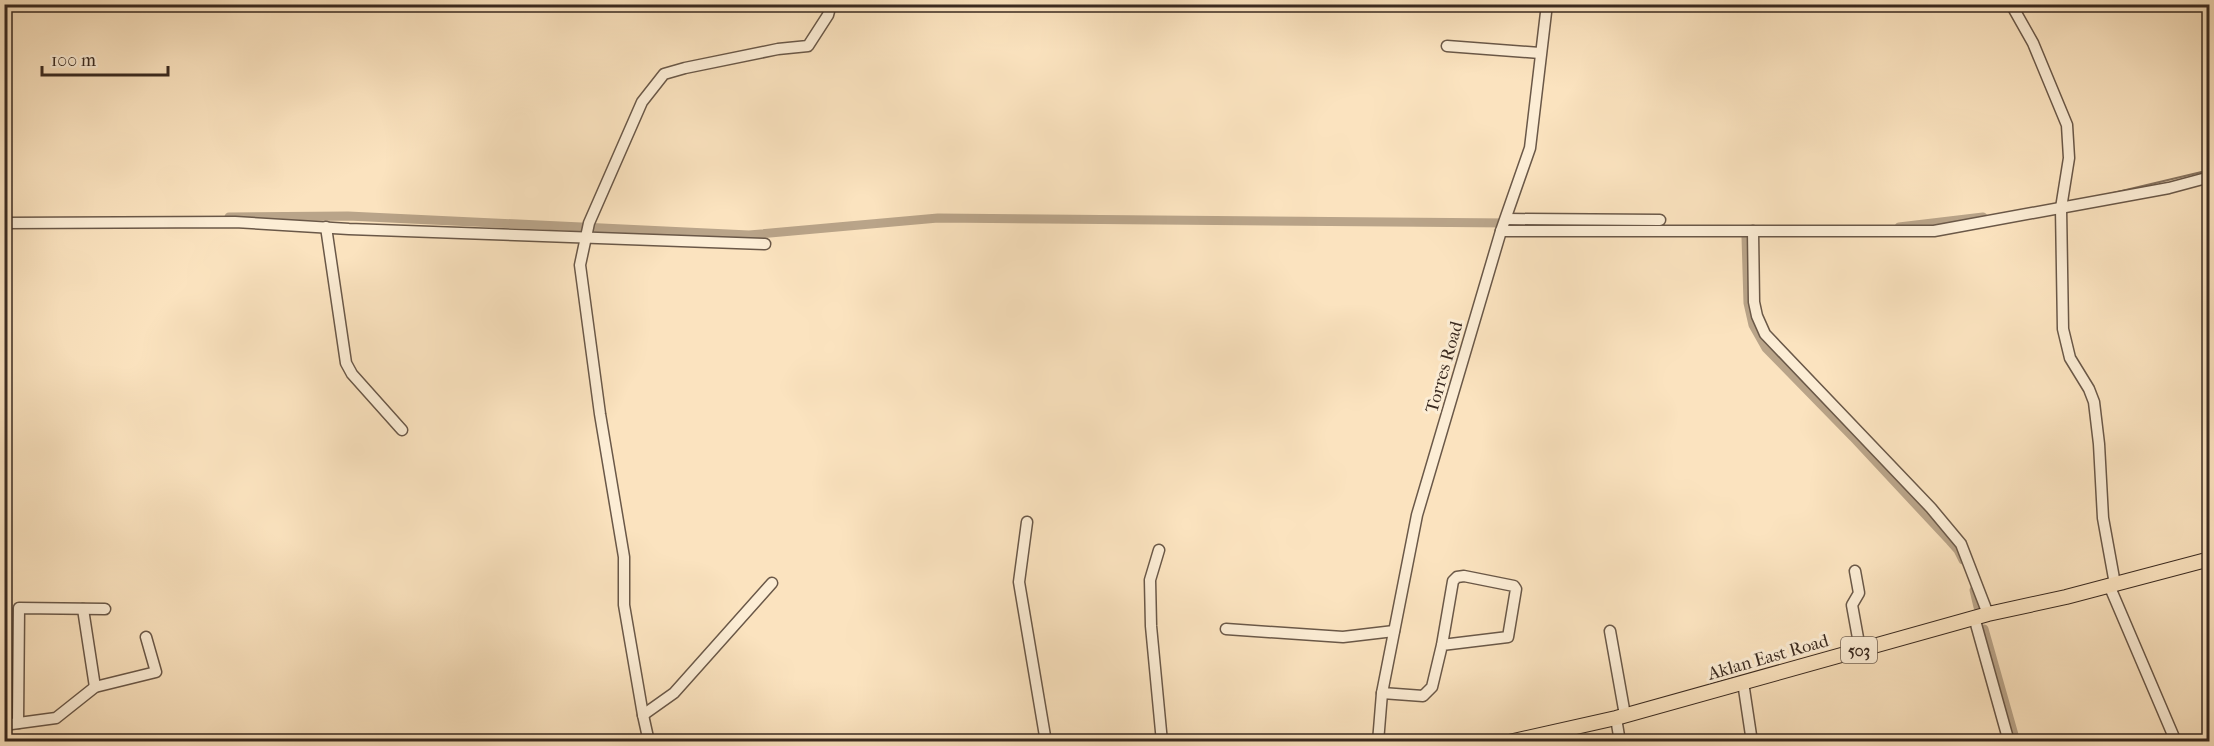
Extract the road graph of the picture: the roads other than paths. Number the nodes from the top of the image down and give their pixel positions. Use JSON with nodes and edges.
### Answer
{"nodes":[{"id":1,"x":831,"y":4,"type":"edge"},
{"id":2,"x":1546,"y":4,"type":"edge"},
{"id":3,"x":2011,"y":4,"type":"edge"},
{"id":4,"x":1447,"y":46,"type":"dead end"},
{"id":5,"x":1540,"y":53,"type":"junction"},
{"id":6,"x":2210,"y":177,"type":"edge"},
{"id":7,"x":2061,"y":208,"type":"junction"},
{"id":8,"x":1660,"y":220,"type":"dead end"},
{"id":9,"x":4,"y":223,"type":"edge"},
{"id":10,"x":1504,"y":224,"type":"junction"},
{"id":11,"x":326,"y":227,"type":"junction"},
{"id":12,"x":1753,"y":231,"type":"junction"},
{"id":13,"x":587,"y":232,"type":"junction"},
{"id":14,"x":765,"y":244,"type":"dead end"},
{"id":15,"x":402,"y":430,"type":"dead end"},
{"id":16,"x":1027,"y":522,"type":"dead end"},
{"id":17,"x":1159,"y":550,"type":"dead end"},
{"id":18,"x":2210,"y":559,"type":"edge"},
{"id":19,"x":1855,"y":571,"type":"dead end"},
{"id":20,"x":772,"y":583,"type":"dead end"},
{"id":21,"x":2112,"y":585,"type":"junction"},
{"id":22,"x":83,"y":609,"type":"junction"},
{"id":23,"x":105,"y":609,"type":"dead end"},
{"id":24,"x":1981,"y":616,"type":"junction"},
{"id":25,"x":1226,"y":629,"type":"dead end"},
{"id":26,"x":1394,"y":631,"type":"junction"},
{"id":27,"x":1610,"y":631,"type":"dead end"},
{"id":28,"x":146,"y":637,"type":"dead end"},
{"id":29,"x":1442,"y":645,"type":"junction"},
{"id":30,"x":1860,"y":649,"type":"junction"},
{"id":31,"x":1743,"y":682,"type":"junction"},
{"id":32,"x":94,"y":687,"type":"junction"},
{"id":33,"x":1382,"y":693,"type":"junction"},
{"id":34,"x":643,"y":715,"type":"junction"},
{"id":35,"x":1621,"y":716,"type":"junction"},
{"id":36,"x":18,"y":723,"type":"junction"},
{"id":37,"x":4,"y":726,"type":"edge"},
{"id":38,"x":649,"y":741,"type":"edge"},
{"id":39,"x":1046,"y":741,"type":"edge"},
{"id":40,"x":1162,"y":741,"type":"edge"},
{"id":41,"x":1378,"y":741,"type":"edge"},
{"id":42,"x":1509,"y":741,"type":"edge"},
{"id":43,"x":1620,"y":741,"type":"edge"},
{"id":44,"x":1752,"y":741,"type":"edge"},
{"id":45,"x":2009,"y":741,"type":"edge"},
{"id":46,"x":2176,"y":741,"type":"edge"}],
"edges":[{"from":1,"to":13,"type":"street"},
{"from":2,"to":5,"type":"street","name":"Torres Road"},
{"from":3,"to":7,"type":"street"},
{"from":4,"to":5,"type":"street"},
{"from":5,"to":10,"type":"street","name":"Torres Road"},
{"from":6,"to":7,"type":"street"},
{"from":7,"to":12,"type":"street"},
{"from":7,"to":21,"type":"street"},
{"from":8,"to":10,"type":"street"},
{"from":9,"to":11,"type":"street"},
{"from":10,"to":12,"type":"street"},
{"from":10,"to":26,"type":"street","name":"Torres Road"},
{"from":11,"to":13,"type":"street"},
{"from":11,"to":15,"type":"street"},
{"from":12,"to":24,"type":"street"},
{"from":13,"to":14,"type":"street"},
{"from":13,"to":34,"type":"street"},
{"from":16,"to":39,"type":"street"},
{"from":17,"to":40,"type":"street"},
{"from":18,"to":21,"type":"main road","name":"Aklan East Road","number":"503"},
{"from":19,"to":30,"type":"street"},
{"from":20,"to":34,"type":"street"},
{"from":21,"to":24,"type":"main road","name":"Aklan East Road","number":"503"},
{"from":21,"to":46,"type":"street"},
{"from":22,"to":23,"type":"street"},
{"from":22,"to":32,"type":"street"},
{"from":22,"to":36,"type":"street"},
{"from":24,"to":30,"type":"main road","name":"Aklan East Road","number":"503"},
{"from":24,"to":45,"type":"street"},
{"from":25,"to":26,"type":"street"},
{"from":26,"to":33,"type":"street","name":"Torres Road"},
{"from":27,"to":35,"type":"street"},
{"from":28,"to":32,"type":"street"},
{"from":29,"to":29,"type":"street"},
{"from":29,"to":33,"type":"street"},
{"from":30,"to":31,"type":"main road","name":"Aklan East Road","number":"503"},
{"from":31,"to":35,"type":"main road","name":"Aklan East Road","number":"503"},
{"from":31,"to":44,"type":"street"},
{"from":32,"to":36,"type":"street"},
{"from":33,"to":41,"type":"street","name":"Torres Road"},
{"from":34,"to":38,"type":"street"},
{"from":35,"to":42,"type":"main road","name":"Aklan East Road","number":"503"},
{"from":35,"to":43,"type":"street"},
{"from":36,"to":37,"type":"street"}]}
